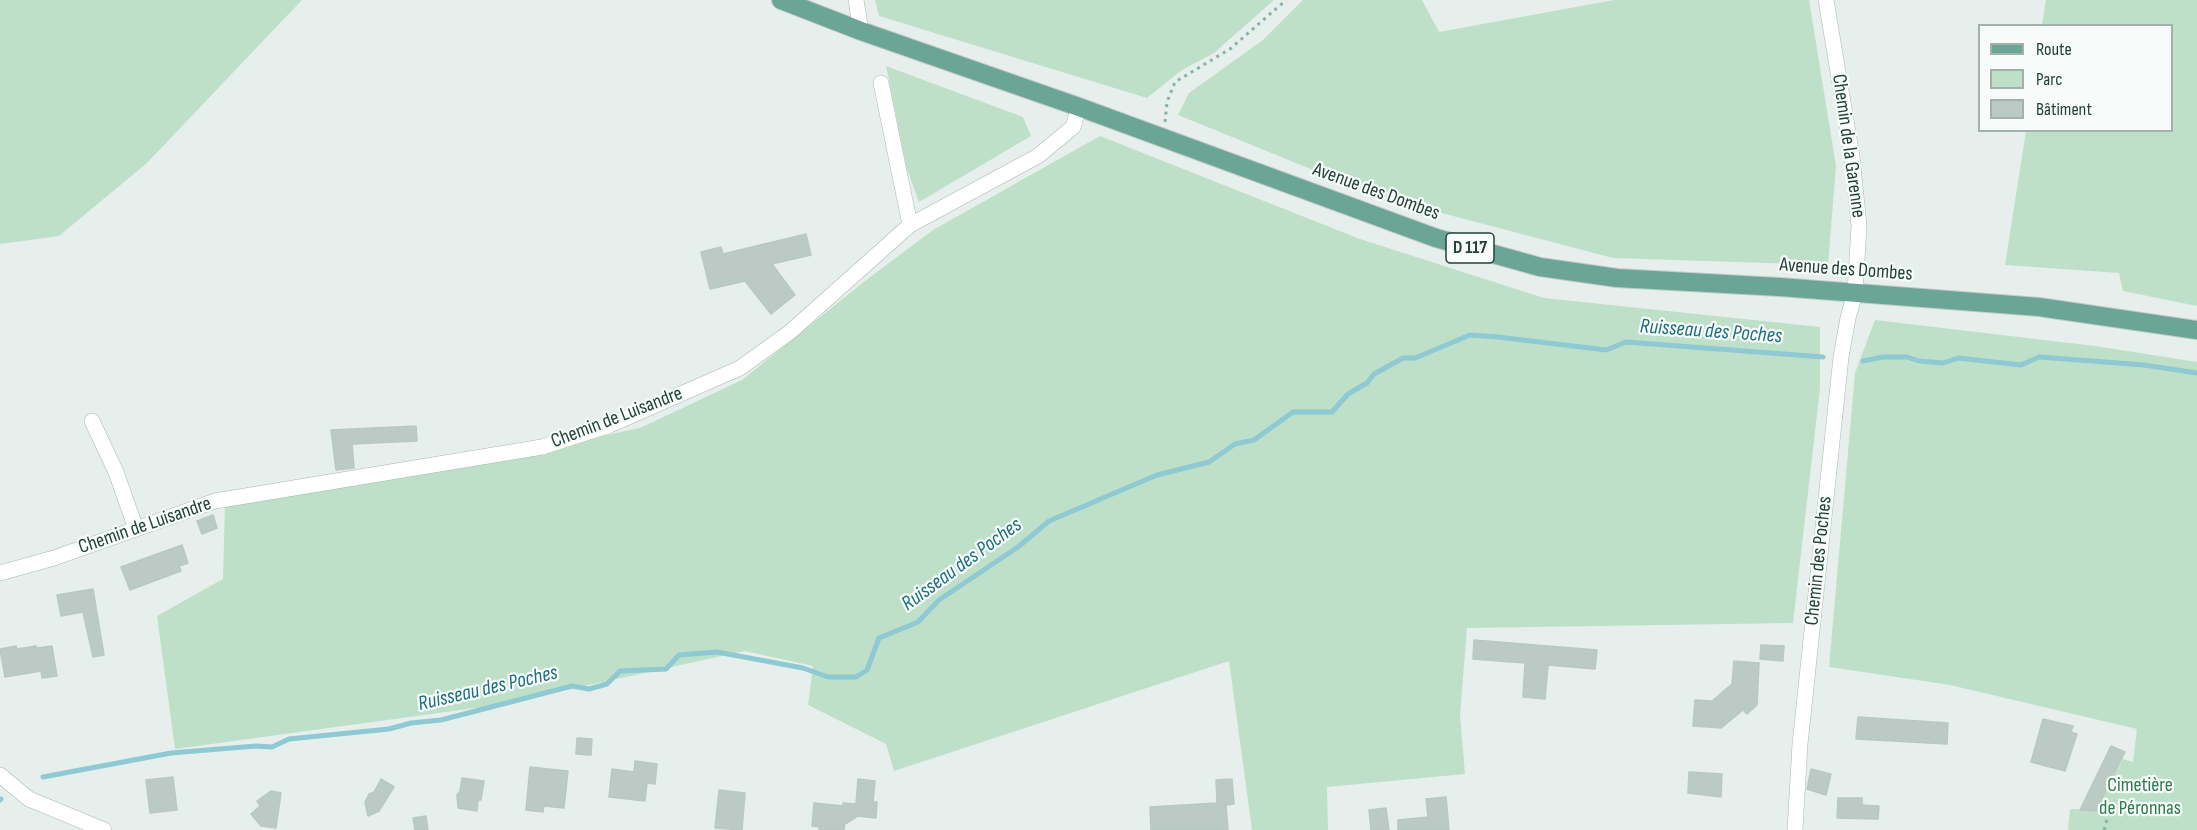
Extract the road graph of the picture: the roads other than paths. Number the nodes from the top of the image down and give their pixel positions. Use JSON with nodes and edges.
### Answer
{"nodes":[{"id":1,"x":781,"y":0,"type":"edge"},
{"id":2,"x":856,"y":0,"type":"edge"},
{"id":3,"x":1826,"y":0,"type":"edge"},
{"id":4,"x":861,"y":31,"type":"junction"},
{"id":5,"x":881,"y":83,"type":"dead end"},
{"id":6,"x":1079,"y":107,"type":"junction"},
{"id":7,"x":910,"y":225,"type":"junction"},
{"id":8,"x":1855,"y":293,"type":"junction"},
{"id":9,"x":2197,"y":330,"type":"edge"},
{"id":10,"x":92,"y":421,"type":"dead end"},
{"id":11,"x":136,"y":529,"type":"junction"},
{"id":12,"x":0,"y":573,"type":"edge"},
{"id":13,"x":0,"y":775,"type":"edge"},
{"id":14,"x":104,"y":830,"type":"edge"},
{"id":15,"x":1795,"y":830,"type":"edge"}],
"edges":[{"from":1,"to":4,"type":"main road","name":"Avenue des Dombes","number":"D 117"},
{"from":2,"to":4,"type":"street"},
{"from":3,"to":8,"type":"street","name":"Chemin de la Garenne"},
{"from":4,"to":6,"type":"main road","name":"Avenue des Dombes","number":"D 117"},
{"from":5,"to":7,"type":"street"},
{"from":6,"to":7,"type":"street","name":"Chemin de Luisandre"},
{"from":6,"to":8,"type":"main road","name":"Avenue des Dombes","number":"D 117"},
{"from":7,"to":11,"type":"street","name":"Chemin de Luisandre"},
{"from":8,"to":9,"type":"main road","name":"Avenue des Dombes","number":"D 117"},
{"from":8,"to":15,"type":"street","name":"Chemin des Poches"},
{"from":10,"to":11,"type":"street"},
{"from":11,"to":12,"type":"street","name":"Chemin de Luisandre"},
{"from":13,"to":14,"type":"street"}]}
